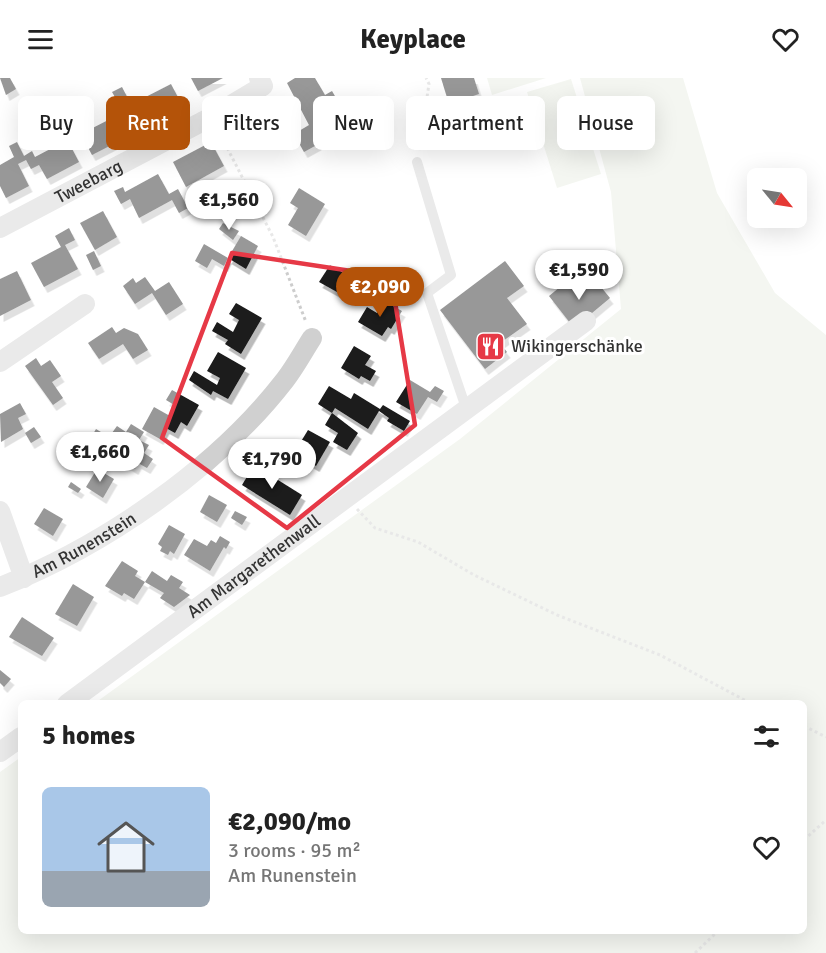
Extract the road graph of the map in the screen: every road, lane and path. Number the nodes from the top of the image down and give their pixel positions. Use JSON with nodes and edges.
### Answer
{"nodes":[{"id":1,"x":259,"y":78,"type":"edge"},
{"id":2,"x":426,"y":78,"type":"edge"},
{"id":3,"x":246,"y":96,"type":"edge"},
{"id":4,"x":202,"y":122,"type":"edge"},
{"id":5,"x":228,"y":150,"type":"edge"},
{"id":6,"x":417,"y":162,"type":"joint"},
{"id":7,"x":0,"y":228,"type":"edge"},
{"id":8,"x":85,"y":304,"type":"dead end"},
{"id":9,"x":586,"y":321,"type":"dead end"},
{"id":10,"x":312,"y":338,"type":"joint"},
{"id":11,"x":0,"y":362,"type":"edge"},
{"id":12,"x":466,"y":408,"type":"junction"},
{"id":13,"x":346,"y":497,"type":"junction"},
{"id":14,"x":0,"y":510,"type":"edge"},
{"id":15,"x":24,"y":578,"type":"junction"},
{"id":16,"x":0,"y":587,"type":"edge"},
{"id":17,"x":72,"y":700,"type":"edge"},
{"id":18,"x":745,"y":700,"type":"edge"},
{"id":19,"x":807,"y":728,"type":"edge"},
{"id":20,"x":826,"y":737,"type":"edge"},
{"id":21,"x":18,"y":739,"type":"edge"},
{"id":22,"x":0,"y":752,"type":"edge"},
{"id":23,"x":826,"y":820,"type":"edge"},
{"id":24,"x":807,"y":837,"type":"edge"},
{"id":25,"x":715,"y":934,"type":"edge"},
{"id":26,"x":695,"y":953,"type":"edge"}],
"edges":[{"from":1,"to":3,"type":"street","name":"Tweebarg"},
{"from":2,"to":6,"type":"path"},
{"from":4,"to":7,"type":"street","name":"Tweebarg"},
{"from":5,"to":10,"type":"path"},
{"from":6,"to":12,"type":"lane"},
{"from":8,"to":11,"type":"street"},
{"from":9,"to":12,"type":"street","name":"Am Margarethenwall"},
{"from":10,"to":15,"type":"street","name":"Am Runenstein"},
{"from":12,"to":13,"type":"street","name":"Am Margarethenwall"},
{"from":13,"to":17,"type":"street","name":"Am Margarethenwall"},
{"from":13,"to":18,"type":"path"},
{"from":14,"to":15,"type":"street"},
{"from":15,"to":16,"type":"street","name":"Am Runenstein"},
{"from":19,"to":20,"type":"path"},
{"from":21,"to":22,"type":"street"},
{"from":23,"to":24,"type":"path"},
{"from":25,"to":26,"type":"path"}]}
